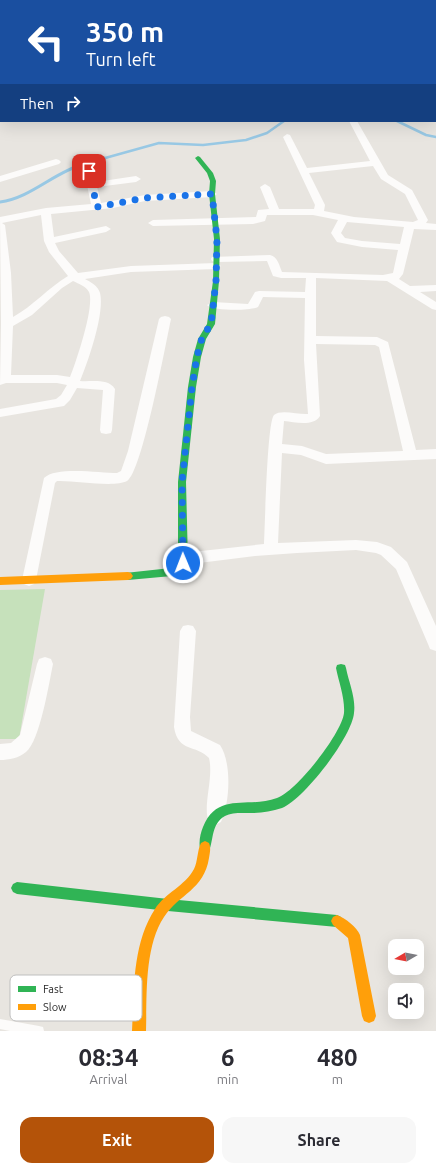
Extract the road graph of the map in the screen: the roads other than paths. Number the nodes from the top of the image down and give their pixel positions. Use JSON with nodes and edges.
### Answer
{"nodes":[{"id":1,"x":354,"y":122,"type":"edge"},
{"id":2,"x":287,"y":137,"type":"dead end"},
{"id":3,"x":198,"y":158,"type":"dead end"},
{"id":4,"x":56,"y":162,"type":"dead end"},
{"id":5,"x":376,"y":163,"type":"junction"},
{"id":6,"x":89,"y":171,"type":"dead end"},
{"id":7,"x":304,"y":171,"type":"junction"},
{"id":8,"x":0,"y":179,"type":"edge"},
{"id":9,"x":136,"y":179,"type":"dead end"},
{"id":10,"x":92,"y":185,"type":"junction"},
{"id":11,"x":265,"y":187,"type":"dead end"},
{"id":12,"x":212,"y":194,"type":"junction"},
{"id":13,"x":97,"y":207,"type":"junction"},
{"id":14,"x":46,"y":211,"type":"junction"},
{"id":15,"x":275,"y":212,"type":"junction"},
{"id":16,"x":317,"y":212,"type":"junction"},
{"id":17,"x":344,"y":219,"type":"junction"},
{"id":18,"x":0,"y":220,"type":"edge"},
{"id":19,"x":154,"y":223,"type":"dead end"},
{"id":20,"x":215,"y":223,"type":"junction"},
{"id":21,"x":416,"y":224,"type":"junction"},
{"id":22,"x":0,"y":225,"type":"edge"},
{"id":23,"x":436,"y":226,"type":"edge"},
{"id":24,"x":106,"y":229,"type":"dead end"},
{"id":25,"x":49,"y":241,"type":"junction"},
{"id":26,"x":404,"y":247,"type":"junction"},
{"id":27,"x":216,"y":262,"type":"junction"},
{"id":28,"x":311,"y":275,"type":"junction"},
{"id":29,"x":73,"y":277,"type":"junction"},
{"id":30,"x":390,"y":278,"type":"junction"},
{"id":31,"x":436,"y":288,"type":"edge"},
{"id":32,"x":408,"y":289,"type":"junction"},
{"id":33,"x":311,"y":295,"type":"junction"},
{"id":34,"x":213,"y":305,"type":"junction"},
{"id":35,"x":436,"y":307,"type":"edge"},
{"id":36,"x":165,"y":319,"type":"dead end"},
{"id":37,"x":7,"y":324,"type":"junction"},
{"id":38,"x":310,"y":340,"type":"junction"},
{"id":39,"x":2,"y":380,"type":"edge"},
{"id":40,"x":72,"y":383,"type":"junction"},
{"id":41,"x":0,"y":413,"type":"edge"},
{"id":42,"x":106,"y":430,"type":"dead end"},
{"id":43,"x":275,"y":448,"type":"junction"},
{"id":44,"x":436,"y":454,"type":"edge"},
{"id":45,"x":411,"y":455,"type":"junction"},
{"id":46,"x":271,"y":549,"type":"junction"},
{"id":47,"x":183,"y":559,"type":"junction"},
{"id":48,"x":29,"y":580,"type":"junction"},
{"id":49,"x":0,"y":581,"type":"edge"},
{"id":50,"x":188,"y":631,"type":"dead end"},
{"id":51,"x":436,"y":644,"type":"edge"},
{"id":52,"x":45,"y":664,"type":"dead end"},
{"id":53,"x":340,"y":668,"type":"dead end"},
{"id":54,"x":0,"y":752,"type":"edge"},
{"id":55,"x":215,"y":816,"type":"junction"},
{"id":56,"x":17,"y":888,"type":"dead end"},
{"id":57,"x":168,"y":905,"type":"junction"},
{"id":58,"x":142,"y":993,"type":"edge"},
{"id":59,"x":369,"y":1016,"type":"dead end"},
{"id":60,"x":140,"y":1021,"type":"edge"},
{"id":61,"x":0,"y":1024,"type":"edge"},
{"id":62,"x":39,"y":1031,"type":"edge"},
{"id":63,"x":139,"y":1031,"type":"edge"}],
"edges":[{"from":1,"to":5,"type":"street"},
{"from":2,"to":7,"type":"street"},
{"from":3,"to":12,"type":"street"},
{"from":4,"to":8,"type":"street"},
{"from":5,"to":7,"type":"street"},
{"from":5,"to":21,"type":"street"},
{"from":6,"to":10,"type":"street"},
{"from":7,"to":16,"type":"street"},
{"from":9,"to":10,"type":"street"},
{"from":10,"to":13,"type":"street"},
{"from":11,"to":15,"type":"street"},
{"from":12,"to":13,"type":"street"},
{"from":12,"to":20,"type":"street"},
{"from":13,"to":14,"type":"street"},
{"from":14,"to":18,"type":"street"},
{"from":14,"to":25,"type":"street"},
{"from":15,"to":16,"type":"street"},
{"from":15,"to":20,"type":"street"},
{"from":16,"to":17,"type":"street"},
{"from":17,"to":21,"type":"street"},
{"from":17,"to":26,"type":"street"},
{"from":19,"to":20,"type":"street"},
{"from":20,"to":27,"type":"street"},
{"from":21,"to":23,"type":"street"},
{"from":21,"to":26,"type":"street"},
{"from":22,"to":37,"type":"street"},
{"from":24,"to":25,"type":"street"},
{"from":25,"to":29,"type":"street"},
{"from":26,"to":30,"type":"street"},
{"from":27,"to":28,"type":"street"},
{"from":27,"to":29,"type":"street"},
{"from":27,"to":34,"type":"street"},
{"from":28,"to":30,"type":"street"},
{"from":28,"to":33,"type":"street"},
{"from":29,"to":37,"type":"street"},
{"from":29,"to":40,"type":"street"},
{"from":30,"to":32,"type":"street"},
{"from":31,"to":32,"type":"street"},
{"from":32,"to":35,"type":"street"},
{"from":33,"to":34,"type":"street"},
{"from":33,"to":38,"type":"street"},
{"from":34,"to":47,"type":"street"},
{"from":36,"to":48,"type":"street"},
{"from":37,"to":39,"type":"street"},
{"from":38,"to":43,"type":"street"},
{"from":38,"to":45,"type":"street"},
{"from":39,"to":40,"type":"street"},
{"from":40,"to":41,"type":"street"},
{"from":40,"to":42,"type":"street"},
{"from":43,"to":45,"type":"street"},
{"from":43,"to":46,"type":"street"},
{"from":44,"to":45,"type":"street"},
{"from":46,"to":47,"type":"street"},
{"from":46,"to":51,"type":"street"},
{"from":47,"to":48,"type":"street"},
{"from":48,"to":49,"type":"street"},
{"from":50,"to":55,"type":"street"},
{"from":52,"to":54,"type":"street"},
{"from":53,"to":55,"type":"street"},
{"from":55,"to":57,"type":"street"},
{"from":56,"to":57,"type":"street"},
{"from":57,"to":58,"type":"street"},
{"from":57,"to":59,"type":"street"},
{"from":60,"to":63,"type":"street"},
{"from":61,"to":62,"type":"lane"}]}
